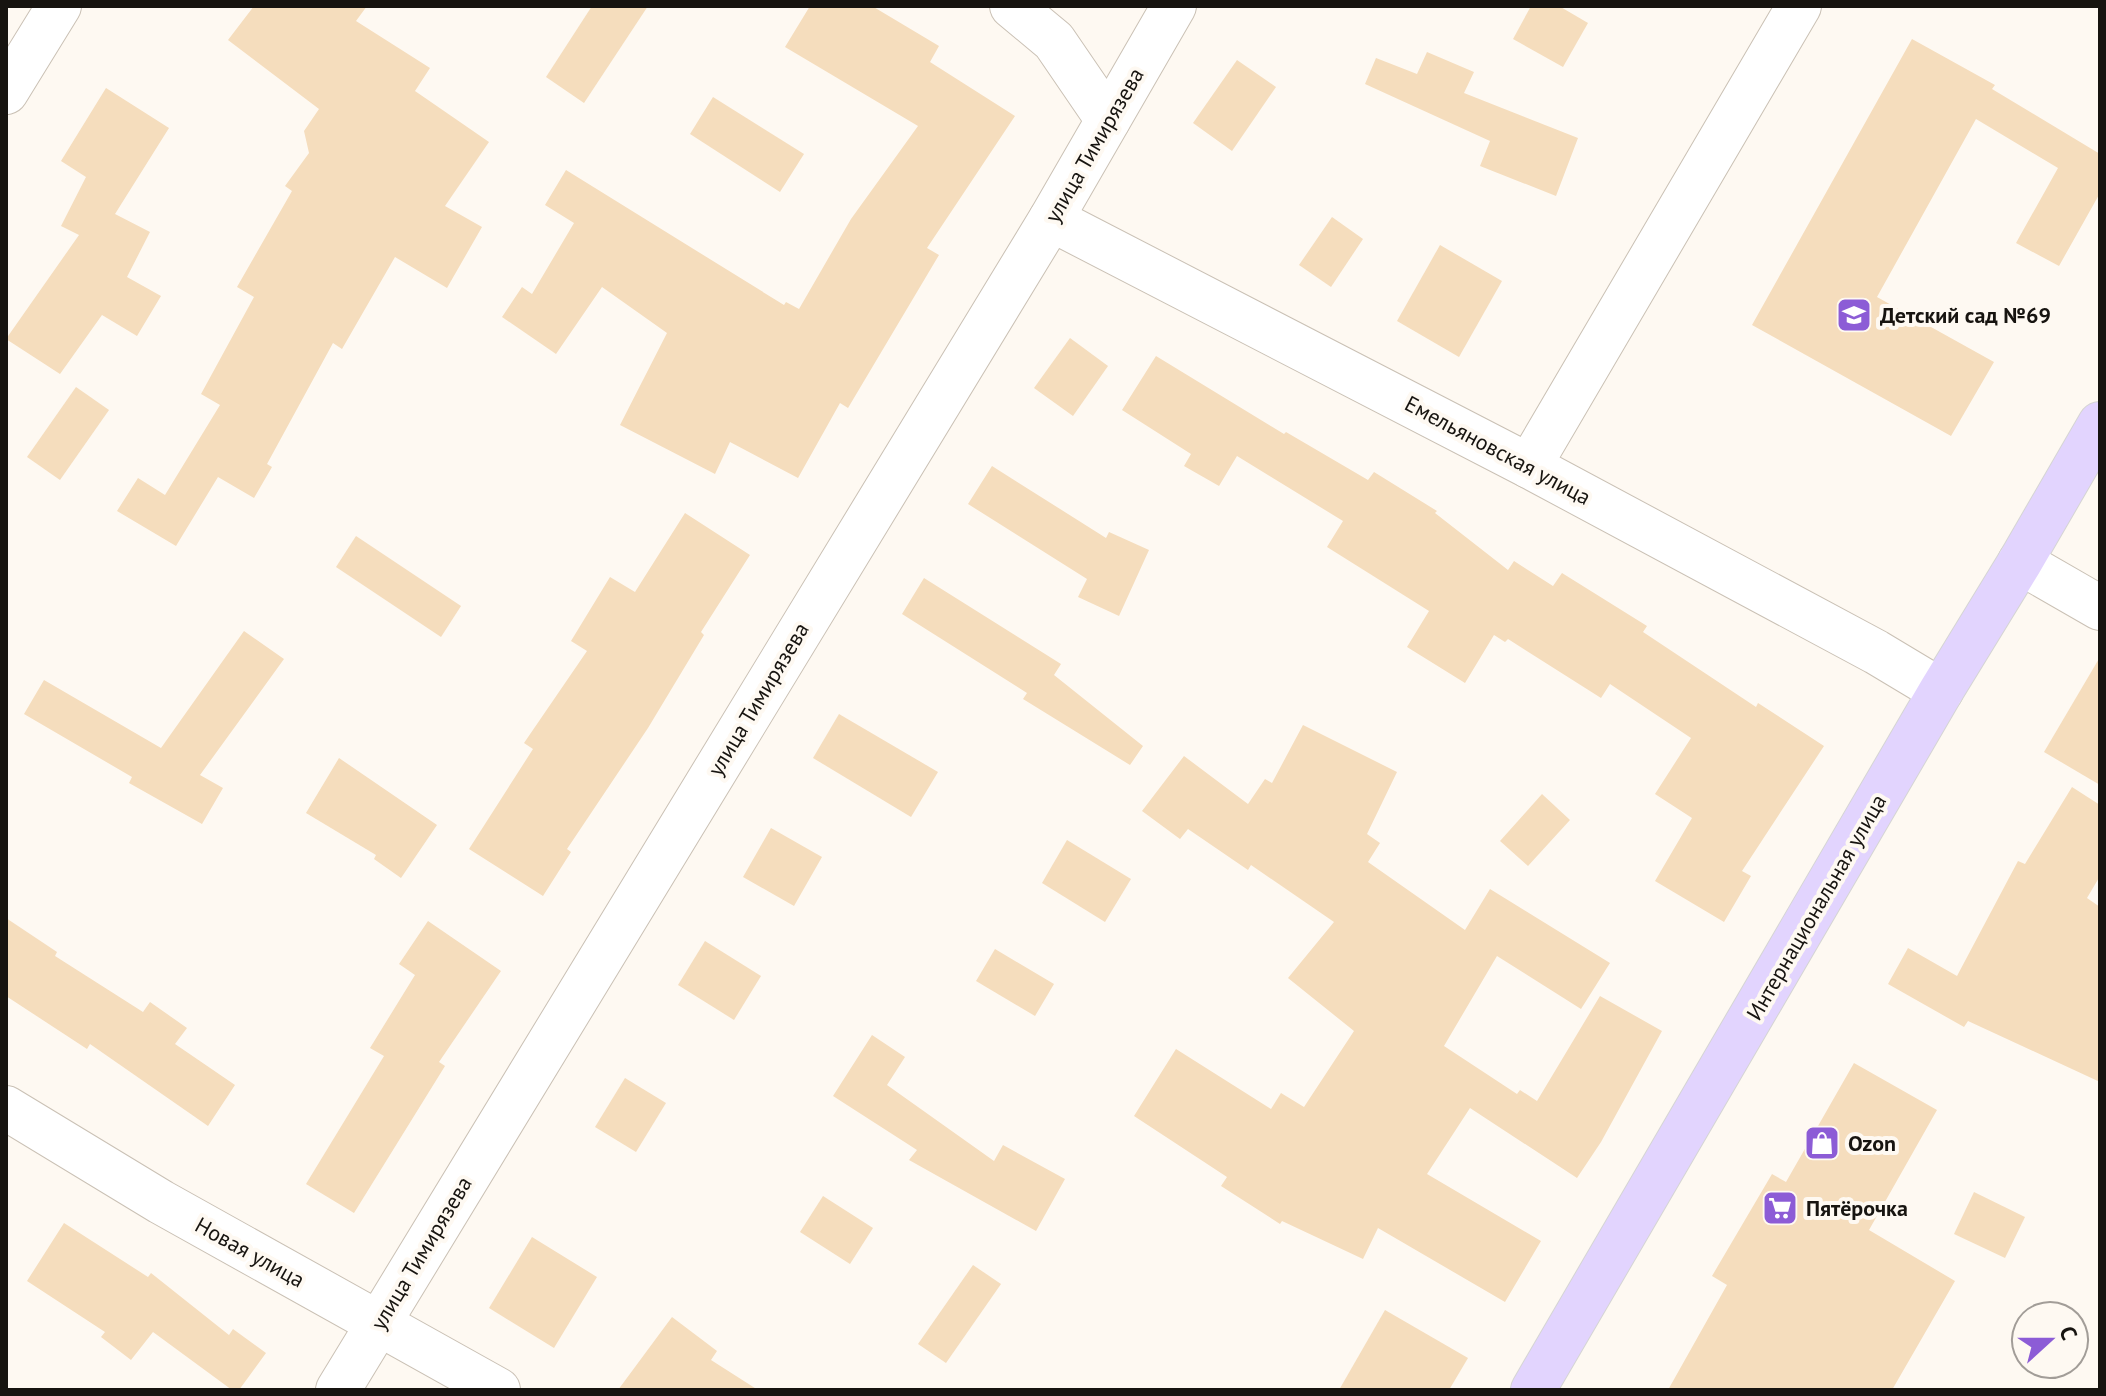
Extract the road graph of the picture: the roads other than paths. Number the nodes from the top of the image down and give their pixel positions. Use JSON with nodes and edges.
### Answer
{"nodes":[{"id":1,"x":59,"y":6,"type":"edge"},
{"id":2,"x":1012,"y":6,"type":"edge"},
{"id":3,"x":1174,"y":6,"type":"edge"},
{"id":4,"x":1799,"y":6,"type":"edge"},
{"id":5,"x":6,"y":92,"type":"edge"},
{"id":6,"x":1108,"y":120,"type":"junction"},
{"id":7,"x":1051,"y":219,"type":"junction"},
{"id":8,"x":2100,"y":424,"type":"edge"},
{"id":9,"x":1529,"y":466,"type":"junction"},
{"id":10,"x":2020,"y":562,"type":"junction"},
{"id":11,"x":2100,"y":608,"type":"edge"},
{"id":12,"x":1941,"y":691,"type":"junction"},
{"id":13,"x":6,"y":1108,"type":"edge"},
{"id":14,"x":378,"y":1323,"type":"junction"},
{"id":15,"x":338,"y":1390,"type":"edge"},
{"id":16,"x":498,"y":1390,"type":"edge"},
{"id":17,"x":1533,"y":1390,"type":"edge"}],
"edges":[{"from":1,"to":5,"type":"street"},
{"from":2,"to":6,"type":"street"},
{"from":3,"to":6,"type":"street","name":"улица Тимирязева"},
{"from":4,"to":9,"type":"street"},
{"from":6,"to":7,"type":"street","name":"улица Тимирязева"},
{"from":7,"to":9,"type":"street","name":"Емельяновская улица"},
{"from":7,"to":14,"type":"street","name":"улица Тимирязева"},
{"from":8,"to":10,"type":"main road","name":"Интернациональная улица"},
{"from":9,"to":12,"type":"street","name":"Емельяновская улица"},
{"from":10,"to":11,"type":"street"},
{"from":10,"to":12,"type":"main road","name":"Интернациональная улица"},
{"from":12,"to":17,"type":"main road","name":"Интернациональная улица"},
{"from":13,"to":14,"type":"street","name":"Новая улица"},
{"from":14,"to":15,"type":"street","name":"улица Тимирязева"},
{"from":14,"to":16,"type":"street","name":"Новая улица"}]}
